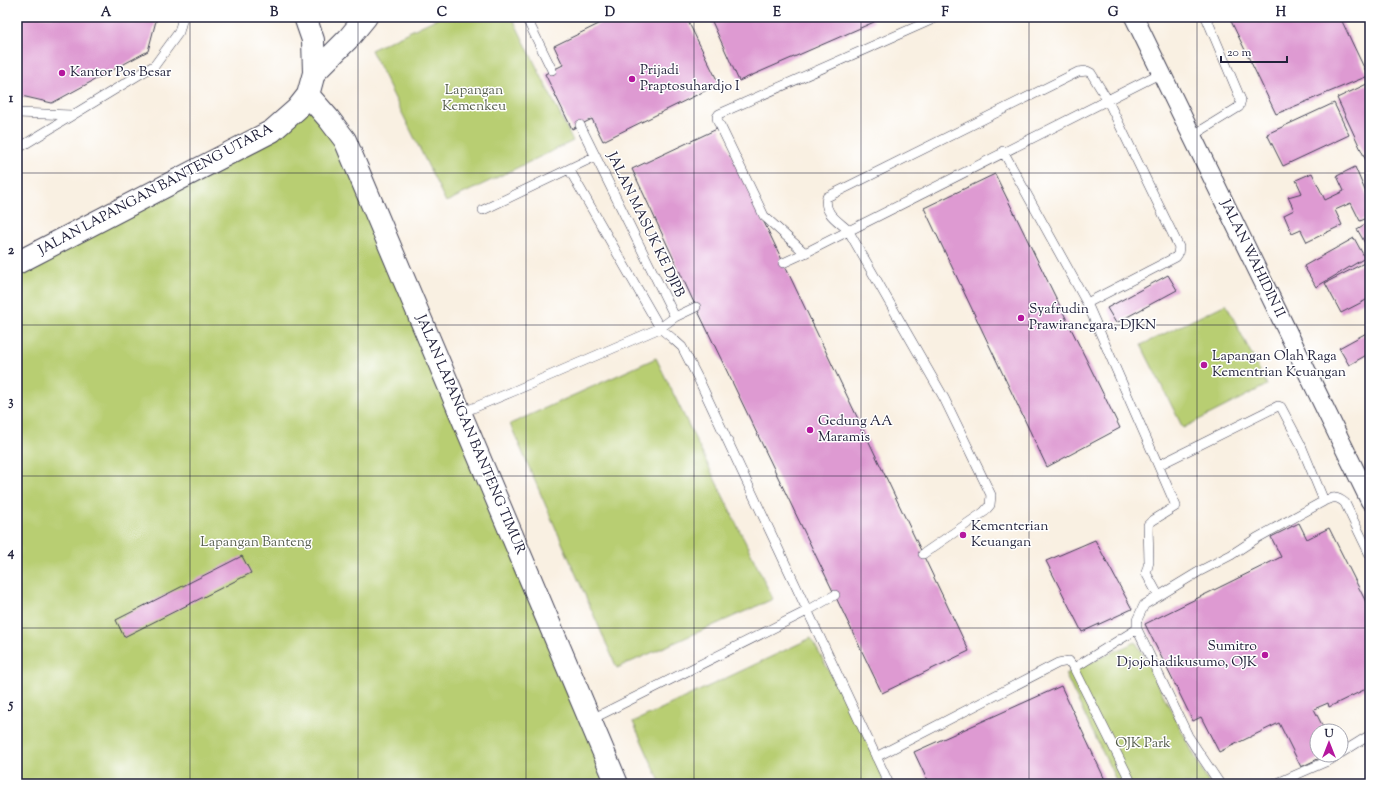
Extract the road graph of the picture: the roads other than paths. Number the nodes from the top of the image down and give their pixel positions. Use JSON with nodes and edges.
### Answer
{"nodes":[{"id":1,"x":183,"y":17,"type":"edge"},
{"id":2,"x":305,"y":17,"type":"edge"},
{"id":3,"x":366,"y":17,"type":"edge"},
{"id":4,"x":526,"y":17,"type":"edge"},
{"id":5,"x":938,"y":17,"type":"edge"},
{"id":6,"x":1134,"y":17,"type":"edge"},
{"id":7,"x":1206,"y":17,"type":"edge"},
{"id":8,"x":552,"y":70,"type":"dead end"},
{"id":9,"x":314,"y":73,"type":"junction"},
{"id":10,"x":1161,"y":73,"type":"junction"},
{"id":11,"x":308,"y":95,"type":"junction"},
{"id":12,"x":1107,"y":99,"type":"junction"},
{"id":13,"x":17,"y":113,"type":"edge"},
{"id":14,"x":72,"y":115,"type":"junction"},
{"id":15,"x":580,"y":125,"type":"dead end"},
{"id":16,"x":1192,"y":136,"type":"junction"},
{"id":17,"x":17,"y":149,"type":"edge"},
{"id":18,"x":1004,"y":151,"type":"junction"},
{"id":19,"x":596,"y":156,"type":"junction"},
{"id":20,"x":569,"y":169,"type":"junction"},
{"id":21,"x":483,"y":210,"type":"dead end"},
{"id":22,"x":848,"y":230,"type":"junction"},
{"id":23,"x":805,"y":252,"type":"junction"},
{"id":24,"x":17,"y":263,"type":"edge"},
{"id":25,"x":784,"y":263,"type":"dead end"},
{"id":26,"x":1087,"y":303,"type":"junction"},
{"id":27,"x":696,"y":307,"type":"dead end"},
{"id":28,"x":675,"y":317,"type":"junction"},
{"id":29,"x":660,"y":328,"type":"junction"},
{"id":30,"x":461,"y":413,"type":"junction"},
{"id":31,"x":1159,"y":465,"type":"junction"},
{"id":32,"x":1324,"y":501,"type":"junction"},
{"id":33,"x":1370,"y":502,"type":"edge"},
{"id":34,"x":923,"y":554,"type":"dead end"},
{"id":35,"x":1370,"y":555,"type":"edge"},
{"id":36,"x":835,"y":595,"type":"dead end"},
{"id":37,"x":1158,"y":596,"type":"junction"},
{"id":38,"x":807,"y":611,"type":"junction"},
{"id":39,"x":1137,"y":629,"type":"junction"},
{"id":40,"x":1074,"y":668,"type":"junction"},
{"id":41,"x":590,"y":720,"type":"junction"},
{"id":42,"x":1370,"y":735,"type":"edge"},
{"id":43,"x":1349,"y":748,"type":"edge"},
{"id":44,"x":876,"y":757,"type":"junction"},
{"id":45,"x":1323,"y":763,"type":"edge"},
{"id":46,"x":617,"y":784,"type":"edge"},
{"id":47,"x":889,"y":784,"type":"edge"},
{"id":48,"x":1132,"y":784,"type":"edge"},
{"id":49,"x":1220,"y":784,"type":"edge"},
{"id":50,"x":1275,"y":784,"type":"edge"}],
"edges":[{"from":1,"to":14,"type":"lane"},
{"from":2,"to":9,"type":"street"},
{"from":3,"to":9,"type":"street"},
{"from":4,"to":8,"type":"lane"},
{"from":5,"to":23,"type":"lane"},
{"from":6,"to":10,"type":"street","name":"JALAN WAHIDIN II"},
{"from":7,"to":16,"type":"lane"},
{"from":9,"to":11,"type":"street","name":"JALAN LAPANGAN BANTENG UTARA"},
{"from":10,"to":12,"type":"lane"},
{"from":10,"to":16,"type":"street","name":"JALAN WAHIDIN II"},
{"from":11,"to":24,"type":"street","name":"JALAN LAPANGAN BANTENG UTARA"},
{"from":11,"to":30,"type":"street","name":"JALAN LAPANGAN BANTENG TIMUR"},
{"from":12,"to":18,"type":"lane"},
{"from":12,"to":22,"type":"lane"},
{"from":12,"to":26,"type":"lane"},
{"from":13,"to":14,"type":"lane"},
{"from":14,"to":17,"type":"lane"},
{"from":15,"to":19,"type":"lane","name":"JALAN MASUK KE DJPB"},
{"from":16,"to":33,"type":"street","name":"JALAN WAHIDIN II"},
{"from":18,"to":22,"type":"lane"},
{"from":18,"to":26,"type":"lane"},
{"from":19,"to":20,"type":"lane"},
{"from":19,"to":28,"type":"lane","name":"JALAN MASUK KE DJPB"},
{"from":20,"to":21,"type":"lane"},
{"from":20,"to":29,"type":"lane"},
{"from":22,"to":23,"type":"lane"},
{"from":22,"to":34,"type":"lane"},
{"from":23,"to":25,"type":"lane"},
{"from":26,"to":31,"type":"lane"},
{"from":27,"to":28,"type":"lane","name":"JALAN MASUK KE DJPB"},
{"from":28,"to":29,"type":"lane"},
{"from":29,"to":30,"type":"lane"},
{"from":29,"to":38,"type":"lane"},
{"from":30,"to":41,"type":"street","name":"JALAN LAPANGAN BANTENG TIMUR"},
{"from":31,"to":32,"type":"lane"},
{"from":31,"to":37,"type":"lane"},
{"from":32,"to":35,"type":"lane"},
{"from":32,"to":37,"type":"lane"},
{"from":36,"to":38,"type":"lane"},
{"from":37,"to":39,"type":"lane"},
{"from":38,"to":41,"type":"lane"},
{"from":38,"to":44,"type":"lane"},
{"from":39,"to":40,"type":"lane"},
{"from":39,"to":49,"type":"lane"},
{"from":40,"to":44,"type":"lane"},
{"from":40,"to":48,"type":"lane"},
{"from":41,"to":46,"type":"street","name":"JALAN LAPANGAN BANTENG TIMUR"},
{"from":42,"to":43,"type":"lane"},
{"from":44,"to":47,"type":"lane"},
{"from":45,"to":50,"type":"lane"}]}
